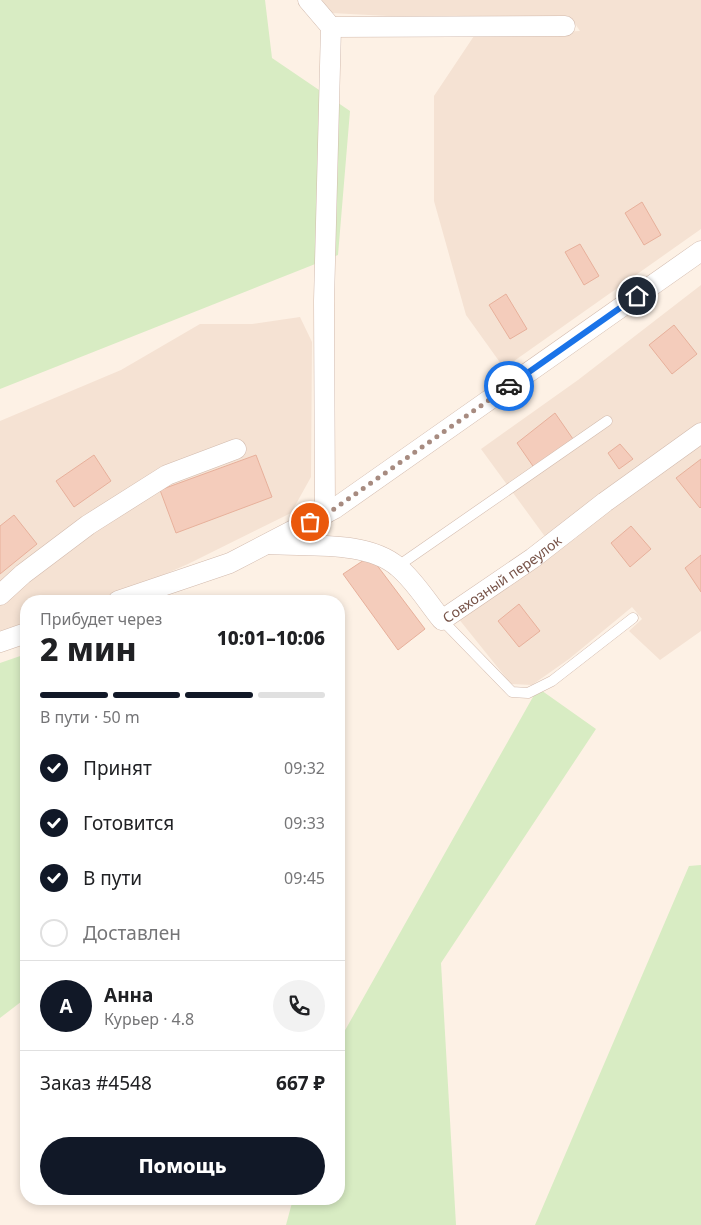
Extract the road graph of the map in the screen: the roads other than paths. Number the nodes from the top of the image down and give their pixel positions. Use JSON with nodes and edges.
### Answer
{"nodes":[{"id":1,"x":308,"y":0,"type":"edge"},
{"id":2,"x":565,"y":26,"type":"dead end"},
{"id":3,"x":331,"y":27,"type":"junction"},
{"id":4,"x":701,"y":252,"type":"edge"},
{"id":5,"x":607,"y":421,"type":"dead end"},
{"id":6,"x":701,"y":432,"type":"edge"},
{"id":7,"x":236,"y":449,"type":"dead end"},
{"id":8,"x":325,"y":514,"type":"junction"},
{"id":9,"x":268,"y":544,"type":"junction"},
{"id":10,"x":398,"y":566,"type":"junction"},
{"id":11,"x":0,"y":595,"type":"edge"},
{"id":12,"x":136,"y":595,"type":"edge"},
{"id":13,"x":633,"y":618,"type":"dead end"},
{"id":14,"x":442,"y":620,"type":"junction"},
{"id":15,"x":20,"y":635,"type":"edge"},
{"id":16,"x":0,"y":642,"type":"edge"}],
"edges":[{"from":1,"to":3,"type":"street"},
{"from":2,"to":3,"type":"street"},
{"from":3,"to":8,"type":"street"},
{"from":4,"to":8,"type":"street"},
{"from":5,"to":10,"type":"lane"},
{"from":6,"to":14,"type":"street","name":"Совхозный переулок"},
{"from":7,"to":11,"type":"street"},
{"from":8,"to":9,"type":"street"},
{"from":9,"to":10,"type":"street","name":"Совхозный переулок"},
{"from":9,"to":12,"type":"street"},
{"from":10,"to":14,"type":"street","name":"Совхозный переулок"},
{"from":13,"to":14,"type":"lane"},
{"from":15,"to":16,"type":"street"}]}
